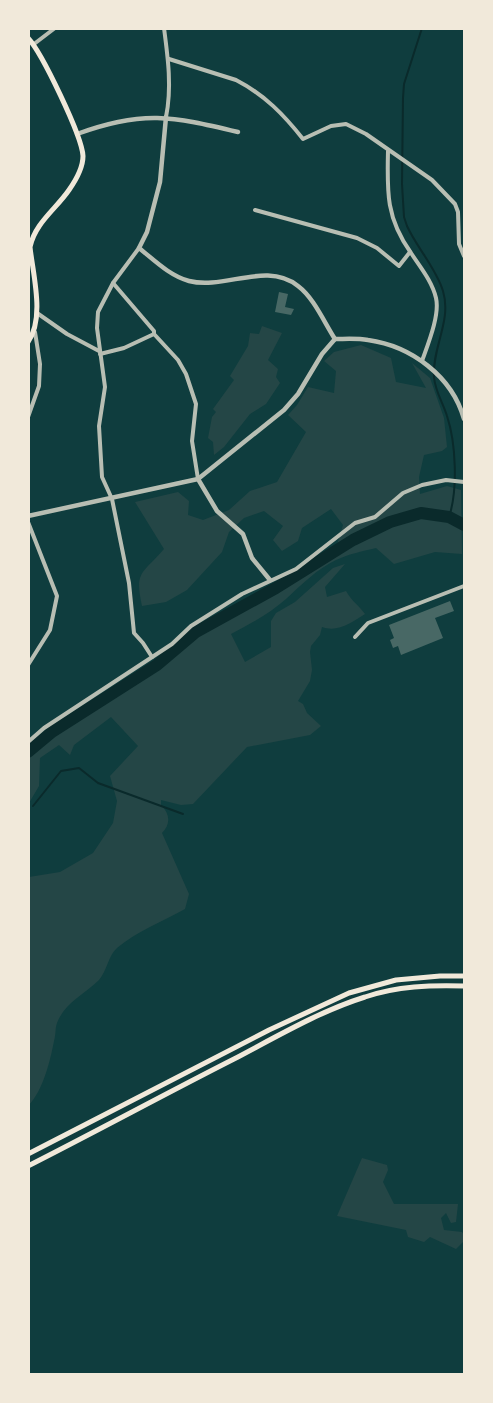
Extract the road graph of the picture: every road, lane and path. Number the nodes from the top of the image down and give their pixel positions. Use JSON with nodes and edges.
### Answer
{"nodes":[{"id":1,"x":55,"y":28,"type":"edge"},
{"id":2,"x":164,"y":28,"type":"edge"},
{"id":3,"x":28,"y":38,"type":"edge"},
{"id":4,"x":34,"y":44,"type":"junction"},
{"id":5,"x":169,"y":59,"type":"junction"},
{"id":6,"x":165,"y":117,"type":"junction"},
{"id":7,"x":238,"y":132,"type":"dead end"},
{"id":8,"x":77,"y":134,"type":"junction"},
{"id":9,"x":388,"y":150,"type":"junction"},
{"id":10,"x":255,"y":210,"type":"dead end"},
{"id":11,"x":139,"y":248,"type":"junction"},
{"id":12,"x":29,"y":249,"type":"edge"},
{"id":13,"x":410,"y":252,"type":"junction"},
{"id":14,"x":465,"y":256,"type":"edge"},
{"id":15,"x":113,"y":283,"type":"junction"},
{"id":16,"x":37,"y":313,"type":"junction"},
{"id":17,"x":35,"y":332,"type":"junction"},
{"id":18,"x":154,"y":334,"type":"junction"},
{"id":19,"x":335,"y":339,"type":"junction"},
{"id":20,"x":28,"y":342,"type":"edge"},
{"id":21,"x":100,"y":353,"type":"junction"},
{"id":22,"x":425,"y":363,"type":"junction"},
{"id":23,"x":28,"y":417,"type":"edge"},
{"id":24,"x":465,"y":419,"type":"edge"},
{"id":25,"x":198,"y":479,"type":"junction"},
{"id":26,"x":463,"y":482,"type":"edge"},
{"id":27,"x":112,"y":499,"type":"junction"},
{"id":28,"x":28,"y":516,"type":"edge"},
{"id":29,"x":28,"y":522,"type":"edge"},
{"id":30,"x":270,"y":580,"type":"junction"},
{"id":31,"x":465,"y":586,"type":"edge"},
{"id":32,"x":355,"y":637,"type":"dead end"},
{"id":33,"x":152,"y":657,"type":"junction"},
{"id":34,"x":28,"y":665,"type":"edge"},
{"id":35,"x":28,"y":742,"type":"edge"},
{"id":36,"x":465,"y":976,"type":"edge"},
{"id":37,"x":465,"y":987,"type":"edge"},
{"id":38,"x":28,"y":1154,"type":"edge"},
{"id":39,"x":28,"y":1166,"type":"edge"}],
"edges":[{"from":1,"to":4,"type":"street"},
{"from":2,"to":5,"type":"street"},
{"from":3,"to":4,"type":"main road"},
{"from":4,"to":8,"type":"main road"},
{"from":5,"to":6,"type":"street"},
{"from":5,"to":9,"type":"street"},
{"from":6,"to":7,"type":"street"},
{"from":6,"to":8,"type":"street"},
{"from":6,"to":11,"type":"street"},
{"from":8,"to":12,"type":"main road"},
{"from":9,"to":13,"type":"street"},
{"from":9,"to":14,"type":"street"},
{"from":10,"to":13,"type":"street"},
{"from":11,"to":15,"type":"street"},
{"from":11,"to":19,"type":"street"},
{"from":12,"to":16,"type":"main road"},
{"from":13,"to":22,"type":"street"},
{"from":15,"to":18,"type":"street"},
{"from":15,"to":21,"type":"street"},
{"from":16,"to":17,"type":"main road"},
{"from":16,"to":21,"type":"street"},
{"from":17,"to":20,"type":"main road"},
{"from":17,"to":23,"type":"street"},
{"from":18,"to":21,"type":"street"},
{"from":18,"to":25,"type":"street"},
{"from":19,"to":22,"type":"street"},
{"from":19,"to":25,"type":"street"},
{"from":21,"to":27,"type":"street"},
{"from":22,"to":24,"type":"street"},
{"from":25,"to":27,"type":"street"},
{"from":25,"to":30,"type":"street"},
{"from":26,"to":30,"type":"street"},
{"from":27,"to":28,"type":"street"},
{"from":27,"to":33,"type":"street"},
{"from":29,"to":34,"type":"street"},
{"from":30,"to":33,"type":"street"},
{"from":31,"to":32,"type":"street"},
{"from":33,"to":35,"type":"street"},
{"from":36,"to":38,"type":"main road"},
{"from":37,"to":39,"type":"main road"}]}
